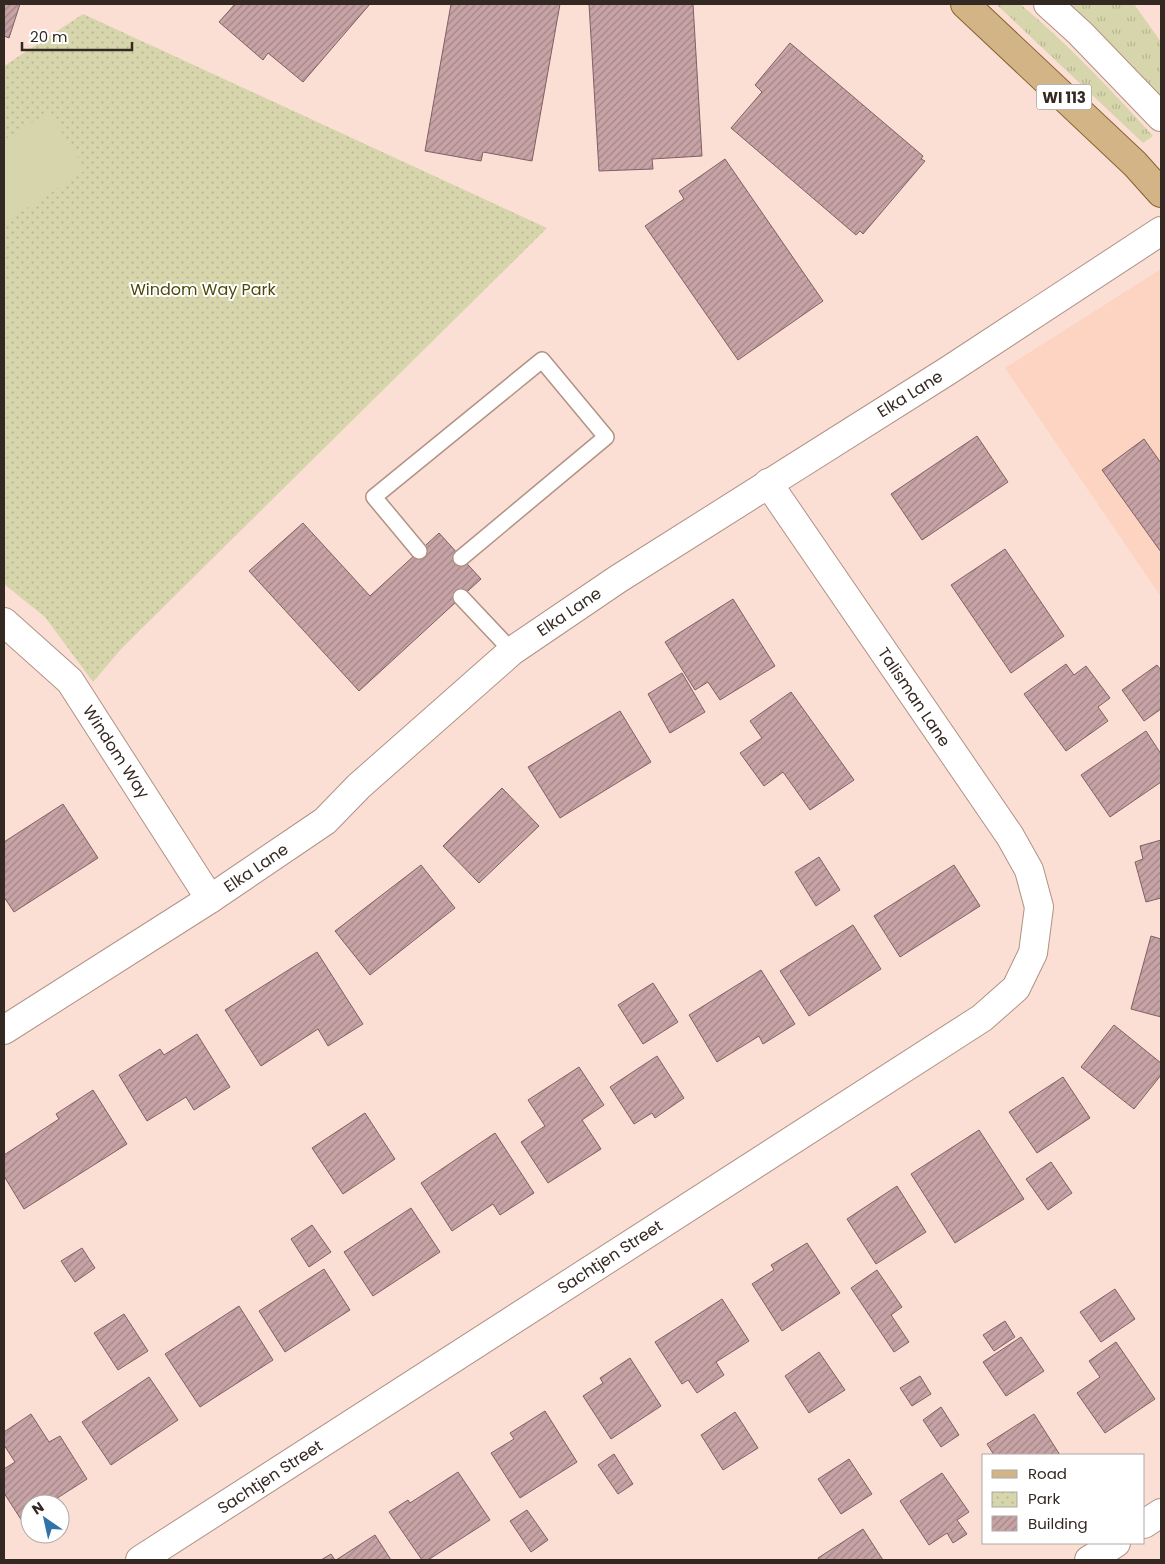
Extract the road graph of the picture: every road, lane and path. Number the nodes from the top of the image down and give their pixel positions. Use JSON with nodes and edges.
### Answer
{"nodes":[{"id":1,"x":965,"y":4,"type":"edge"},
{"id":2,"x":1048,"y":4,"type":"edge"},
{"id":3,"x":1161,"y":117,"type":"edge"},
{"id":4,"x":1161,"y":193,"type":"edge"},
{"id":5,"x":1161,"y":231,"type":"edge"},
{"id":6,"x":768,"y":483,"type":"junction"},
{"id":7,"x":419,"y":551,"type":"dead end"},
{"id":8,"x":461,"y":558,"type":"dead end"},
{"id":9,"x":462,"y":597,"type":"dead end"},
{"id":10,"x":4,"y":622,"type":"edge"},
{"id":11,"x":512,"y":651,"type":"junction"},
{"id":12,"x":210,"y":898,"type":"junction"},
{"id":13,"x":1037,"y":920,"type":"joint"},
{"id":14,"x":4,"y":1030,"type":"edge"},
{"id":15,"x":1161,"y":1513,"type":"edge"},
{"id":16,"x":1145,"y":1523,"type":"edge"},
{"id":17,"x":1114,"y":1544,"type":"edge"},
{"id":18,"x":140,"y":1560,"type":"edge"},
{"id":19,"x":1088,"y":1560,"type":"edge"}],
"edges":[{"from":1,"to":4,"type":"main road","number":"WI 113"},
{"from":2,"to":3,"type":"street"},
{"from":5,"to":6,"type":"street","name":"Elka Lane"},
{"from":6,"to":11,"type":"street","name":"Elka Lane"},
{"from":6,"to":13,"type":"street","name":"Talisman Lane"},
{"from":7,"to":8,"type":"lane"},
{"from":9,"to":11,"type":"lane"},
{"from":10,"to":12,"type":"street","name":"Windom Way"},
{"from":11,"to":12,"type":"street","name":"Elka Lane"},
{"from":12,"to":14,"type":"street","name":"Elka Lane"},
{"from":13,"to":18,"type":"street","name":"Sachtjen Street"},
{"from":15,"to":16,"type":"street"},
{"from":17,"to":19,"type":"street"}]}
